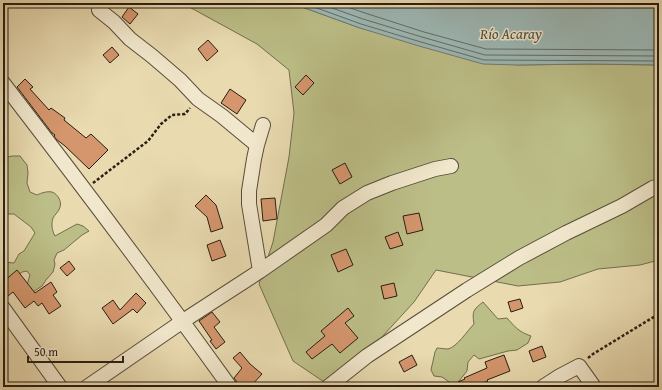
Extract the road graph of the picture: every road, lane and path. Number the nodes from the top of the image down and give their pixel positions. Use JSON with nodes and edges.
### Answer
{"nodes":[{"id":1,"x":98,"y":10,"type":"dead end"},
{"id":2,"x":3,"y":83,"type":"edge"},
{"id":3,"x":198,"y":99,"type":"junction"},
{"id":4,"x":263,"y":126,"type":"dead end"},
{"id":5,"x":257,"y":145,"type":"junction"},
{"id":6,"x":451,"y":166,"type":"dead end"},
{"id":7,"x":659,"y":186,"type":"edge"},
{"id":8,"x":85,"y":189,"type":"junction"},
{"id":9,"x":260,"y":271,"type":"junction"},
{"id":10,"x":3,"y":308,"type":"edge"},
{"id":11,"x":659,"y":316,"type":"edge"},
{"id":12,"x":183,"y":321,"type":"junction"},
{"id":13,"x":579,"y":366,"type":"junction"},
{"id":14,"x":60,"y":387,"type":"edge"},
{"id":15,"x":87,"y":387,"type":"edge"},
{"id":16,"x":230,"y":387,"type":"edge"},
{"id":17,"x":328,"y":387,"type":"edge"},
{"id":18,"x":543,"y":387,"type":"edge"},
{"id":19,"x":594,"y":387,"type":"edge"}],
"edges":[{"from":1,"to":3,"type":"street"},
{"from":2,"to":8,"type":"street"},
{"from":3,"to":5,"type":"street"},
{"from":3,"to":8,"type":"path"},
{"from":4,"to":5,"type":"street"},
{"from":5,"to":9,"type":"street"},
{"from":6,"to":9,"type":"street"},
{"from":7,"to":17,"type":"street"},
{"from":8,"to":12,"type":"street"},
{"from":9,"to":12,"type":"street"},
{"from":10,"to":14,"type":"street"},
{"from":11,"to":13,"type":"path"},
{"from":12,"to":15,"type":"street"},
{"from":12,"to":16,"type":"street"},
{"from":13,"to":18,"type":"street"},
{"from":13,"to":19,"type":"street"}]}
